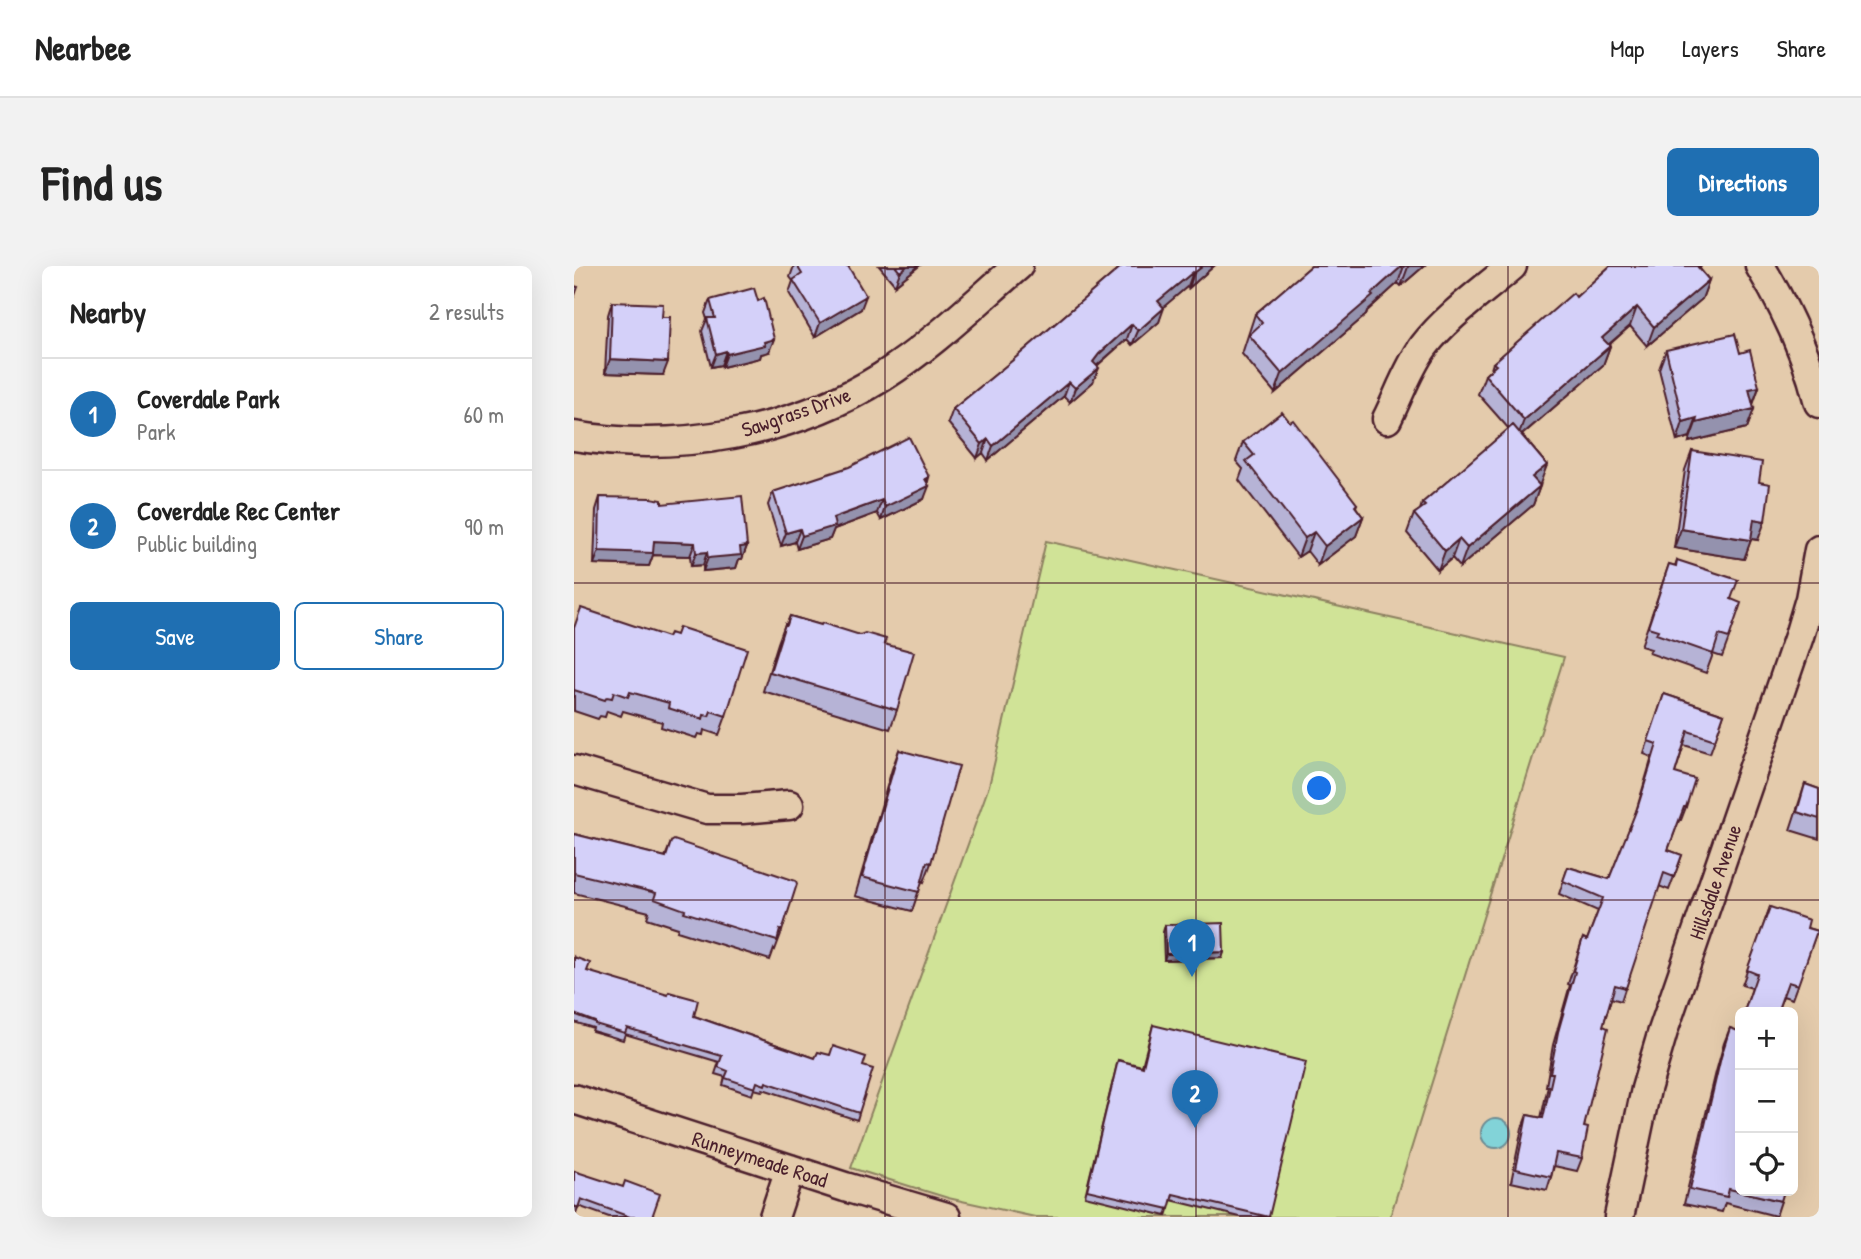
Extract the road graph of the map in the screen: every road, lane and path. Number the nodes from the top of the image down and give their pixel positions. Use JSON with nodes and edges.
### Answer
{"nodes":[{"id":1,"x":1018,"y":266,"type":"edge"},
{"id":2,"x":1512,"y":266,"type":"edge"},
{"id":3,"x":1760,"y":266,"type":"edge"},
{"id":4,"x":1819,"y":402,"type":"edge"},
{"id":5,"x":1387,"y":419,"type":"dead end"},
{"id":6,"x":574,"y":436,"type":"edge"},
{"id":7,"x":1819,"y":550,"type":"edge"},
{"id":8,"x":574,"y":770,"type":"edge"},
{"id":9,"x":789,"y":805,"type":"dead end"},
{"id":10,"x":574,"y":1099,"type":"edge"},
{"id":11,"x":790,"y":1169,"type":"junction"},
{"id":12,"x":774,"y":1217,"type":"edge"},
{"id":13,"x":946,"y":1217,"type":"edge"},
{"id":14,"x":1619,"y":1217,"type":"edge"}],
"edges":[{"from":1,"to":6,"type":"street","name":"Sawgrass Drive"},
{"from":2,"to":5,"type":"street"},
{"from":3,"to":4,"type":"street"},
{"from":7,"to":14,"type":"street","name":"Hillsdale Avenue"},
{"from":8,"to":9,"type":"street"},
{"from":10,"to":11,"type":"street","name":"Runneymeade Road"},
{"from":11,"to":12,"type":"street"},
{"from":11,"to":13,"type":"street","name":"Runneymeade Road"}]}
